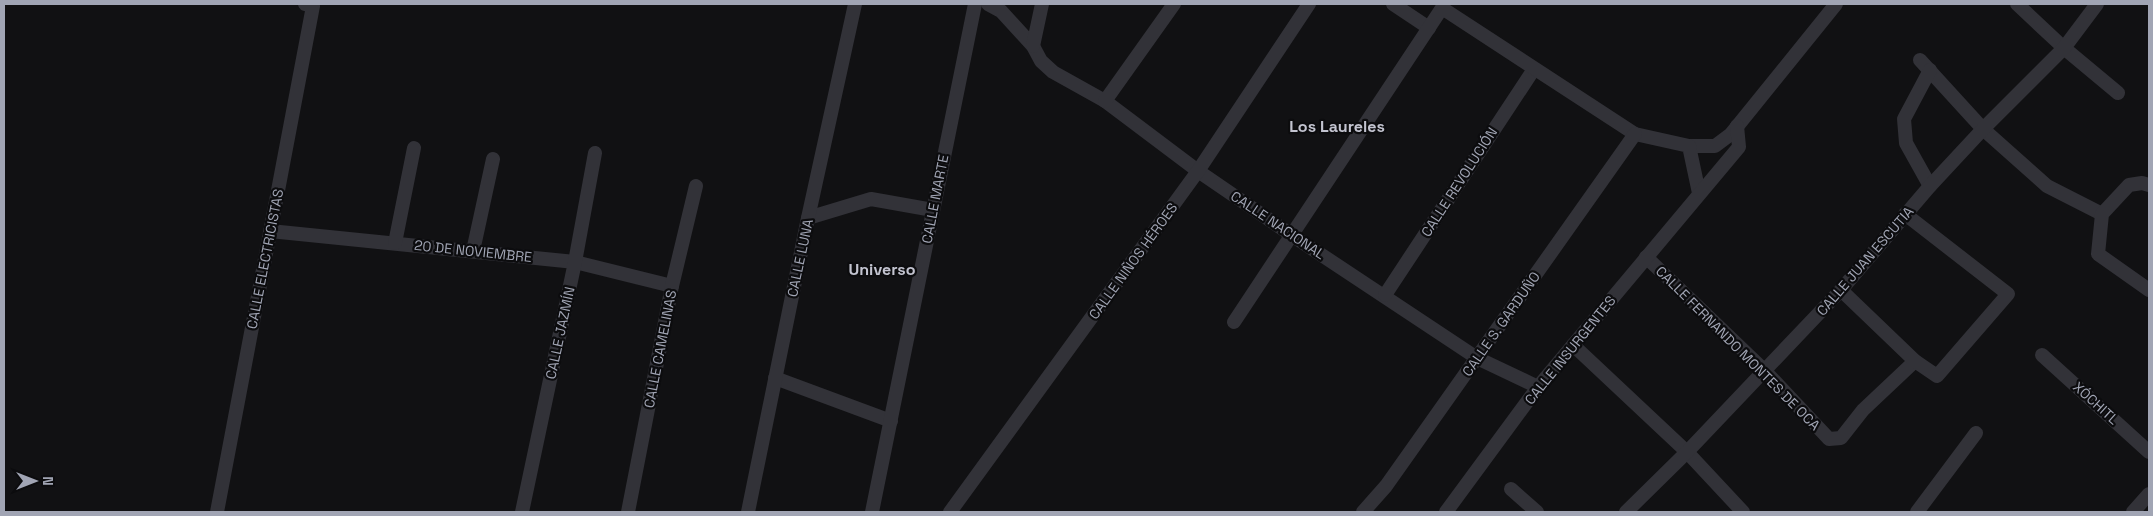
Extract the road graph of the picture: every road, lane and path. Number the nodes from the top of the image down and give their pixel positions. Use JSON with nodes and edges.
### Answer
{"nodes":[{"id":1,"x":855,"y":4,"type":"edge"},
{"id":2,"x":975,"y":4,"type":"edge"},
{"id":3,"x":988,"y":4,"type":"edge"},
{"id":4,"x":1042,"y":4,"type":"edge"},
{"id":5,"x":1174,"y":4,"type":"edge"},
{"id":6,"x":1310,"y":4,"type":"edge"},
{"id":7,"x":1393,"y":4,"type":"edge"},
{"id":8,"x":1836,"y":4,"type":"edge"},
{"id":9,"x":2017,"y":4,"type":"edge"},
{"id":10,"x":2097,"y":4,"type":"edge"},
{"id":11,"x":309,"y":5,"type":"edge"},
{"id":12,"x":1429,"y":28,"type":"junction"},
{"id":13,"x":1033,"y":46,"type":"junction"},
{"id":14,"x":2064,"y":48,"type":"junction"},
{"id":15,"x":1920,"y":60,"type":"dead end"},
{"id":16,"x":1534,"y":69,"type":"junction"},
{"id":17,"x":1930,"y":70,"type":"junction"},
{"id":18,"x":2118,"y":93,"type":"dead end"},
{"id":19,"x":1105,"y":101,"type":"junction"},
{"id":20,"x":1737,"y":126,"type":"junction"},
{"id":21,"x":1984,"y":129,"type":"junction"},
{"id":22,"x":1635,"y":134,"type":"junction"},
{"id":23,"x":1689,"y":146,"type":"junction"},
{"id":24,"x":414,"y":148,"type":"dead end"},
{"id":25,"x":595,"y":153,"type":"dead end"},
{"id":26,"x":493,"y":159,"type":"dead end"},
{"id":27,"x":1198,"y":171,"type":"junction"},
{"id":28,"x":2149,"y":185,"type":"edge"},
{"id":29,"x":696,"y":186,"type":"dead end"},
{"id":30,"x":1930,"y":186,"type":"junction"},
{"id":31,"x":1699,"y":193,"type":"junction"},
{"id":32,"x":932,"y":210,"type":"junction"},
{"id":33,"x":1905,"y":214,"type":"junction"},
{"id":34,"x":2102,"y":214,"type":"junction"},
{"id":35,"x":808,"y":218,"type":"junction"},
{"id":36,"x":270,"y":231,"type":"junction"},
{"id":37,"x":1293,"y":236,"type":"junction"},
{"id":38,"x":395,"y":244,"type":"junction"},
{"id":39,"x":473,"y":252,"type":"junction"},
{"id":40,"x":1646,"y":257,"type":"junction"},
{"id":41,"x":575,"y":262,"type":"junction"},
{"id":42,"x":672,"y":286,"type":"junction"},
{"id":43,"x":1841,"y":290,"type":"junction"},
{"id":44,"x":2149,"y":290,"type":"edge"},
{"id":45,"x":1385,"y":296,"type":"junction"},
{"id":46,"x":1234,"y":322,"type":"dead end"},
{"id":47,"x":1572,"y":345,"type":"junction"},
{"id":48,"x":2042,"y":355,"type":"dead end"},
{"id":49,"x":1478,"y":358,"type":"junction"},
{"id":50,"x":1915,"y":361,"type":"junction"},
{"id":51,"x":1765,"y":371,"type":"junction"},
{"id":52,"x":775,"y":378,"type":"junction"},
{"id":53,"x":1538,"y":387,"type":"junction"},
{"id":54,"x":891,"y":421,"type":"junction"},
{"id":55,"x":1976,"y":432,"type":"dead end"},
{"id":56,"x":1687,"y":452,"type":"junction"},
{"id":57,"x":2149,"y":452,"type":"edge"},
{"id":58,"x":1511,"y":489,"type":"dead end"},
{"id":59,"x":2149,"y":494,"type":"edge"},
{"id":60,"x":217,"y":512,"type":"edge"},
{"id":61,"x":522,"y":512,"type":"edge"},
{"id":62,"x":628,"y":512,"type":"edge"},
{"id":63,"x":748,"y":512,"type":"edge"},
{"id":64,"x":872,"y":512,"type":"edge"},
{"id":65,"x":950,"y":512,"type":"edge"},
{"id":66,"x":1364,"y":512,"type":"edge"},
{"id":67,"x":1446,"y":512,"type":"edge"},
{"id":68,"x":1537,"y":512,"type":"edge"},
{"id":69,"x":1626,"y":512,"type":"edge"},
{"id":70,"x":1742,"y":512,"type":"edge"},
{"id":71,"x":1917,"y":512,"type":"edge"},
{"id":72,"x":2133,"y":512,"type":"edge"}],
"edges":[{"from":1,"to":35,"type":"street","name":"CALLE LUNA"},
{"from":2,"to":32,"type":"street","name":"CALLE MARTE"},
{"from":3,"to":13,"type":"street","name":"CALLE NACIONAL"},
{"from":4,"to":13,"type":"street"},
{"from":5,"to":19,"type":"street"},
{"from":6,"to":27,"type":"street","name":"CALLE NIÑOS HÉROES"},
{"from":7,"to":12,"type":"street"},
{"from":8,"to":20,"type":"street"},
{"from":9,"to":14,"type":"street"},
{"from":10,"to":14,"type":"street","name":"CALLE JUAN ESCUTIA"},
{"from":11,"to":36,"type":"street","name":"CALLE ELECTRICISTAS"},
{"from":12,"to":16,"type":"street"},
{"from":12,"to":37,"type":"street"},
{"from":13,"to":19,"type":"street","name":"CALLE NACIONAL"},
{"from":14,"to":18,"type":"street"},
{"from":14,"to":21,"type":"street","name":"CALLE JUAN ESCUTIA"},
{"from":15,"to":17,"type":"street"},
{"from":16,"to":22,"type":"street"},
{"from":16,"to":45,"type":"street","name":"CALLE REVOLUCIÓN"},
{"from":17,"to":21,"type":"street"},
{"from":17,"to":30,"type":"street"},
{"from":19,"to":27,"type":"street","name":"CALLE NACIONAL"},
{"from":20,"to":23,"type":"street"},
{"from":20,"to":31,"type":"street","name":"CALLE INSURGENTES"},
{"from":21,"to":30,"type":"street","name":"CALLE JUAN ESCUTIA"},
{"from":21,"to":34,"type":"street"},
{"from":22,"to":23,"type":"street"},
{"from":22,"to":49,"type":"street","name":"CALLE S. GARDUÑO"},
{"from":23,"to":31,"type":"street"},
{"from":24,"to":38,"type":"street"},
{"from":25,"to":41,"type":"street","name":"CALLE JAZMÍN"},
{"from":26,"to":39,"type":"street"},
{"from":27,"to":37,"type":"street","name":"CALLE NACIONAL"},
{"from":27,"to":65,"type":"street","name":"CALLE NIÑOS HÉROES"},
{"from":28,"to":34,"type":"street"},
{"from":29,"to":42,"type":"street","name":"CALLE CAMELINAS"},
{"from":30,"to":33,"type":"street","name":"CALLE JUAN ESCUTIA"},
{"from":31,"to":40,"type":"street","name":"CALLE INSURGENTES"},
{"from":32,"to":35,"type":"street"},
{"from":32,"to":54,"type":"street","name":"CALLE MARTE"},
{"from":33,"to":43,"type":"street","name":"CALLE JUAN ESCUTIA"},
{"from":33,"to":50,"type":"street"},
{"from":34,"to":44,"type":"street"},
{"from":35,"to":52,"type":"street","name":"CALLE LUNA"},
{"from":36,"to":38,"type":"street","name":"20 DE NOVIEMBRE"},
{"from":36,"to":60,"type":"street","name":"CALLE ELECTRICISTAS"},
{"from":37,"to":45,"type":"street","name":"CALLE NACIONAL"},
{"from":37,"to":46,"type":"street"},
{"from":38,"to":39,"type":"street","name":"20 DE NOVIEMBRE"},
{"from":39,"to":41,"type":"street","name":"20 DE NOVIEMBRE"},
{"from":40,"to":47,"type":"street","name":"CALLE INSURGENTES"},
{"from":40,"to":51,"type":"street","name":"CALLE FERNANDO MONTES DE OCA"},
{"from":41,"to":42,"type":"street","name":"20 DE NOVIEMBRE"},
{"from":41,"to":61,"type":"street","name":"CALLE JAZMÍN"},
{"from":42,"to":62,"type":"street","name":"CALLE CAMELINAS"},
{"from":43,"to":50,"type":"street"},
{"from":43,"to":51,"type":"street","name":"CALLE JUAN ESCUTIA"},
{"from":45,"to":49,"type":"street","name":"CALLE NACIONAL"},
{"from":47,"to":53,"type":"street","name":"CALLE INSURGENTES"},
{"from":47,"to":56,"type":"street"},
{"from":48,"to":57,"type":"street","name":"XÓCHITL"},
{"from":49,"to":53,"type":"street","name":"CALLE NACIONAL"},
{"from":49,"to":66,"type":"street","name":"CALLE S. GARDUÑO"},
{"from":50,"to":51,"type":"street","name":"CALLE FERNANDO MONTES DE OCA"},
{"from":51,"to":56,"type":"street","name":"CALLE JUAN ESCUTIA"},
{"from":52,"to":54,"type":"street"},
{"from":52,"to":63,"type":"street","name":"CALLE LUNA"},
{"from":53,"to":67,"type":"street","name":"CALLE INSURGENTES"},
{"from":54,"to":64,"type":"street","name":"CALLE MARTE"},
{"from":55,"to":71,"type":"street"},
{"from":56,"to":69,"type":"street","name":"CALLE JUAN ESCUTIA"},
{"from":56,"to":70,"type":"street"},
{"from":58,"to":68,"type":"street"},
{"from":59,"to":72,"type":"street"}]}
